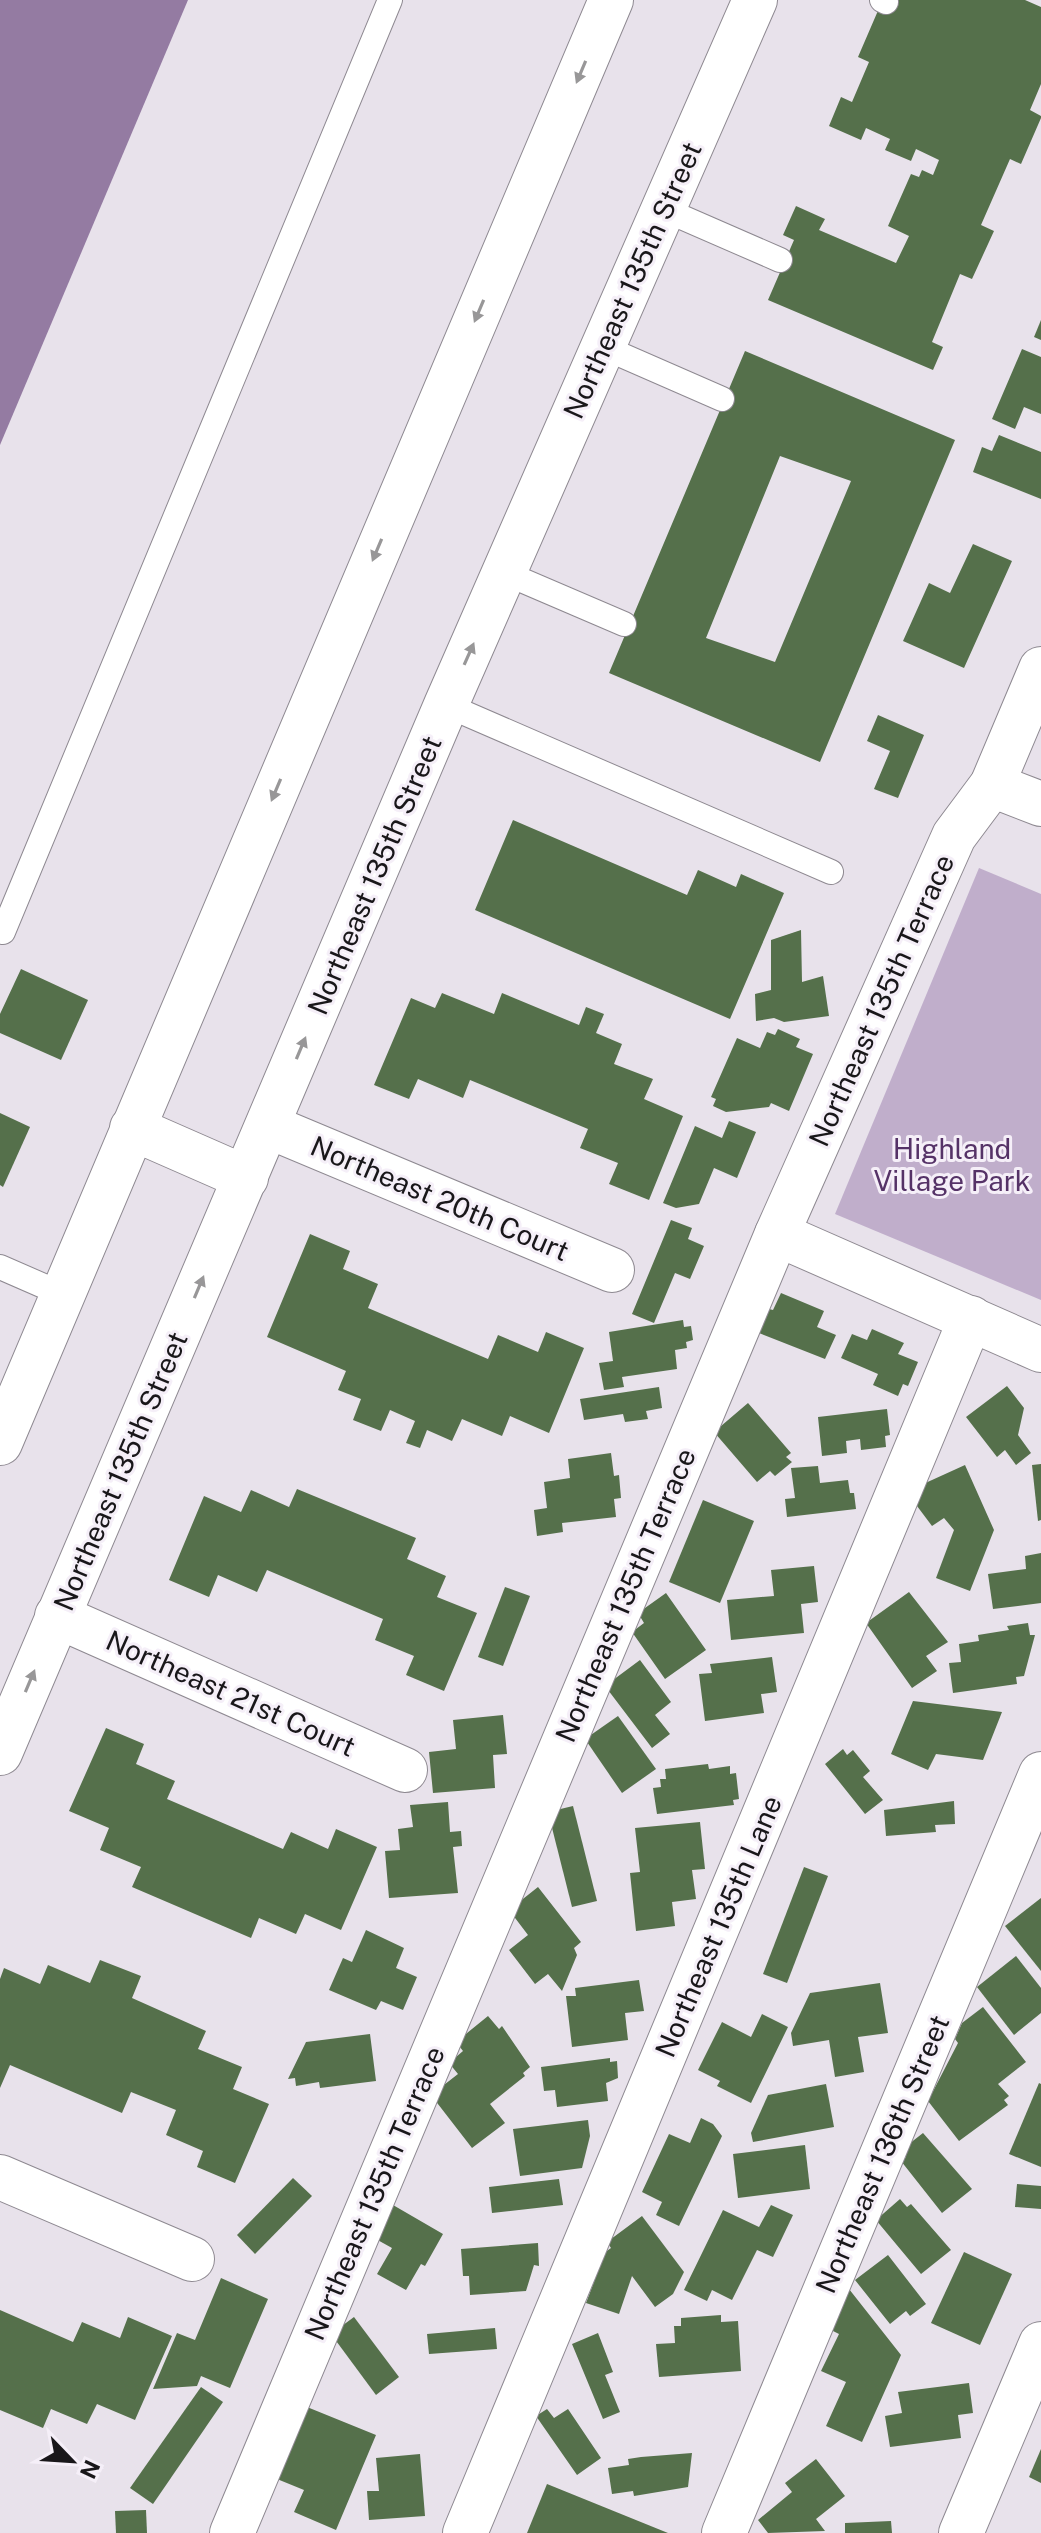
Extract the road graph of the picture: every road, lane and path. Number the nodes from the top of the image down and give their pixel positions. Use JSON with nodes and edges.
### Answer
{"nodes":[{"id":1,"x":390,"y":0,"type":"edge"},
{"id":2,"x":611,"y":0,"type":"edge"},
{"id":3,"x":755,"y":0,"type":"edge"},
{"id":4,"x":663,"y":209,"type":"junction"},
{"id":5,"x":780,"y":260,"type":"dead end"},
{"id":6,"x":603,"y":347,"type":"junction"},
{"id":7,"x":722,"y":399,"type":"dead end"},
{"id":8,"x":505,"y":573,"type":"junction"},
{"id":9,"x":624,"y":624,"type":"dead end"},
{"id":10,"x":1041,"y":669,"type":"edge"},
{"id":11,"x":446,"y":705,"type":"junction"},
{"id":12,"x":992,"y":785,"type":"junction"},
{"id":13,"x":1041,"y":804,"type":"edge"},
{"id":14,"x":831,"y":872,"type":"dead end"},
{"id":15,"x":3,"y":932,"type":"dead end"},
{"id":16,"x":268,"y":1126,"type":"junction"},
{"id":17,"x":132,"y":1128,"type":"junction"},
{"id":18,"x":246,"y":1178,"type":"junction"},
{"id":19,"x":777,"y":1234,"type":"junction"},
{"id":20,"x":0,"y":1267,"type":"edge"},
{"id":21,"x":612,"y":1270,"type":"dead end"},
{"id":22,"x":62,"y":1294,"type":"junction"},
{"id":23,"x":971,"y":1318,"type":"junction"},
{"id":24,"x":1041,"y":1350,"type":"edge"},
{"id":25,"x":4,"y":1423,"type":"edge"},
{"id":26,"x":57,"y":1616,"type":"junction"},
{"id":27,"x":0,"y":1753,"type":"edge"},
{"id":28,"x":405,"y":1770,"type":"dead end"},
{"id":29,"x":1041,"y":1774,"type":"edge"},
{"id":30,"x":0,"y":2177,"type":"edge"},
{"id":31,"x":192,"y":2259,"type":"dead end"},
{"id":32,"x":1041,"y":2344,"type":"edge"},
{"id":33,"x":233,"y":2532,"type":"edge"},
{"id":34,"x":465,"y":2533,"type":"edge"},
{"id":35,"x":724,"y":2533,"type":"edge"},
{"id":36,"x":961,"y":2533,"type":"edge"}],
"edges":[{"from":1,"to":15,"type":"lane"},
{"from":2,"to":17,"type":"street","one_way":true},
{"from":3,"to":4,"type":"street","name":"Northeast 135th Street"},
{"from":4,"to":5,"type":"lane"},
{"from":4,"to":6,"type":"street","name":"Northeast 135th Street"},
{"from":6,"to":7,"type":"lane"},
{"from":6,"to":8,"type":"street","name":"Northeast 135th Street"},
{"from":8,"to":9,"type":"lane"},
{"from":11,"to":8,"type":"street","name":"Northeast 135th Street","one_way":true},
{"from":10,"to":12,"type":"street","name":"Northeast 135th Terrace"},
{"from":11,"to":14,"type":"lane"},
{"from":16,"to":11,"type":"street","name":"Northeast 135th Street","one_way":true},
{"from":12,"to":13,"type":"street"},
{"from":12,"to":19,"type":"street","name":"Northeast 135th Terrace"},
{"from":16,"to":18,"type":"street","name":"Northeast 135th Street"},
{"from":16,"to":21,"type":"street","name":"Northeast 20th Court"},
{"from":17,"to":18,"type":"street"},
{"from":17,"to":22,"type":"street"},
{"from":26,"to":18,"type":"street","name":"Northeast 135th Street","one_way":true},
{"from":19,"to":23,"type":"street"},
{"from":19,"to":33,"type":"street","name":"Northeast 135th Terrace"},
{"from":20,"to":22,"type":"lane"},
{"from":22,"to":25,"type":"street"},
{"from":23,"to":24,"type":"street"},
{"from":23,"to":34,"type":"street","name":"Northeast 135th Lane"},
{"from":27,"to":26,"type":"street","name":"Northeast 135th Street","one_way":true},
{"from":26,"to":28,"type":"street","name":"Northeast 21st Court"},
{"from":29,"to":35,"type":"street","name":"Northeast 136th Street"},
{"from":30,"to":31,"type":"street"},
{"from":32,"to":36,"type":"street"}]}
